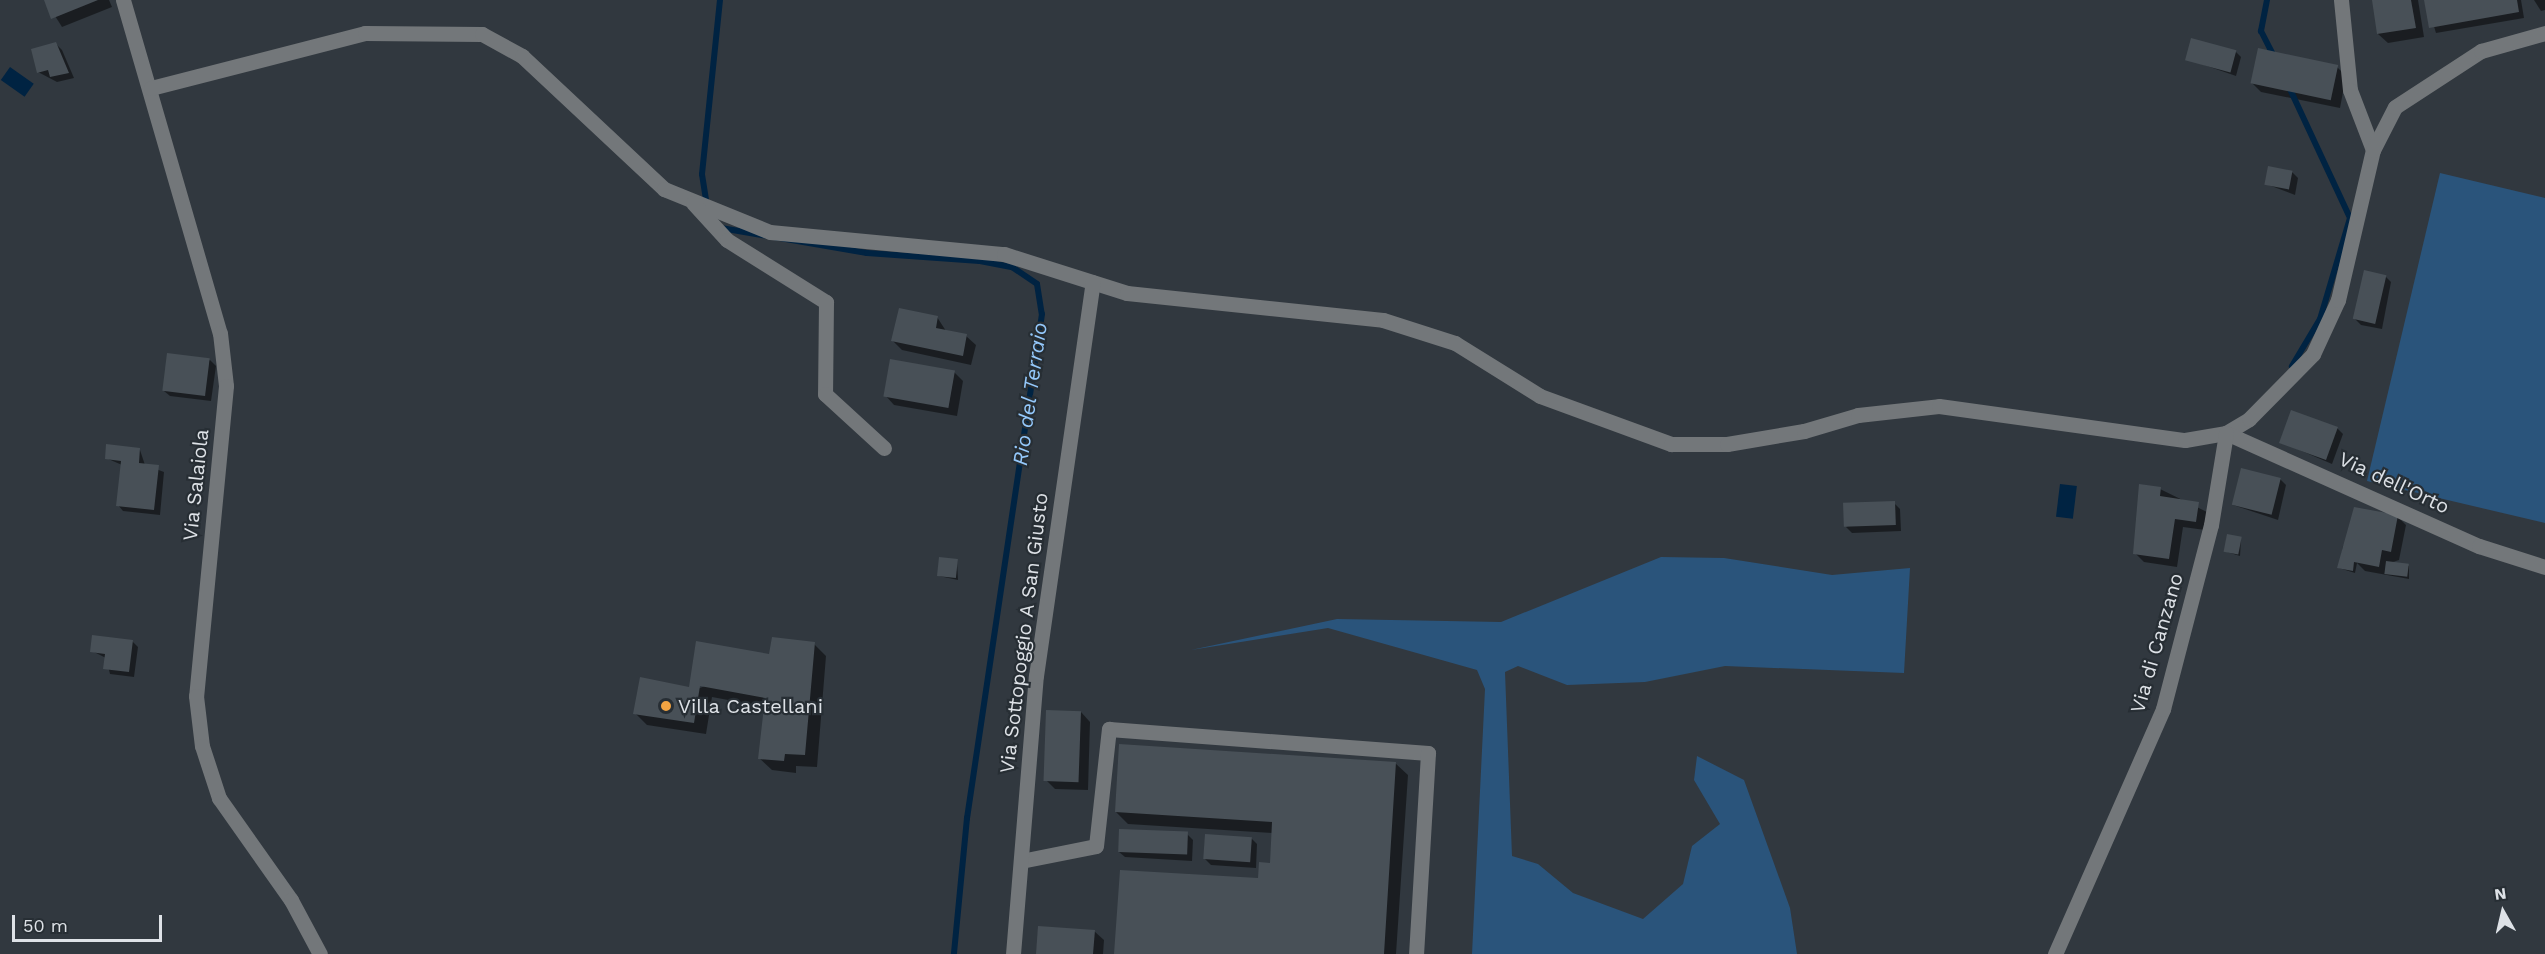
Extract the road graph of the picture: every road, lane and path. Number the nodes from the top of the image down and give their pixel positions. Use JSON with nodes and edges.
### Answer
{"nodes":[{"id":1,"x":123,"y":0,"type":"edge"},
{"id":2,"x":2341,"y":0,"type":"edge"},
{"id":3,"x":2545,"y":33,"type":"edge"},
{"id":4,"x":151,"y":88,"type":"junction"},
{"id":5,"x":2373,"y":150,"type":"junction"},
{"id":6,"x":688,"y":199,"type":"junction"},
{"id":7,"x":1092,"y":282,"type":"junction"},
{"id":8,"x":2226,"y":433,"type":"junction"},
{"id":9,"x":884,"y":448,"type":"dead end"},
{"id":10,"x":2545,"y":567,"type":"edge"},
{"id":11,"x":1021,"y":861,"type":"junction"},
{"id":12,"x":320,"y":954,"type":"edge"},
{"id":13,"x":1013,"y":954,"type":"edge"},
{"id":14,"x":1416,"y":954,"type":"edge"},
{"id":15,"x":2055,"y":954,"type":"edge"}],
"edges":[{"from":1,"to":4,"type":"street","name":"Via Salaiola"},
{"from":2,"to":5,"type":"street"},
{"from":3,"to":5,"type":"street"},
{"from":4,"to":6,"type":"street"},
{"from":4,"to":12,"type":"street","name":"Via Salaiola"},
{"from":5,"to":8,"type":"street"},
{"from":6,"to":7,"type":"street"},
{"from":6,"to":9,"type":"street"},
{"from":7,"to":8,"type":"street"},
{"from":7,"to":11,"type":"street","name":"Via Sottopoggio A San Giusto"},
{"from":8,"to":10,"type":"street","name":"Via dell'Orto"},
{"from":8,"to":15,"type":"street","name":"Via di Canzano"},
{"from":11,"to":13,"type":"street","name":"Via Sottopoggio A San Giusto"},
{"from":11,"to":14,"type":"street"}]}
